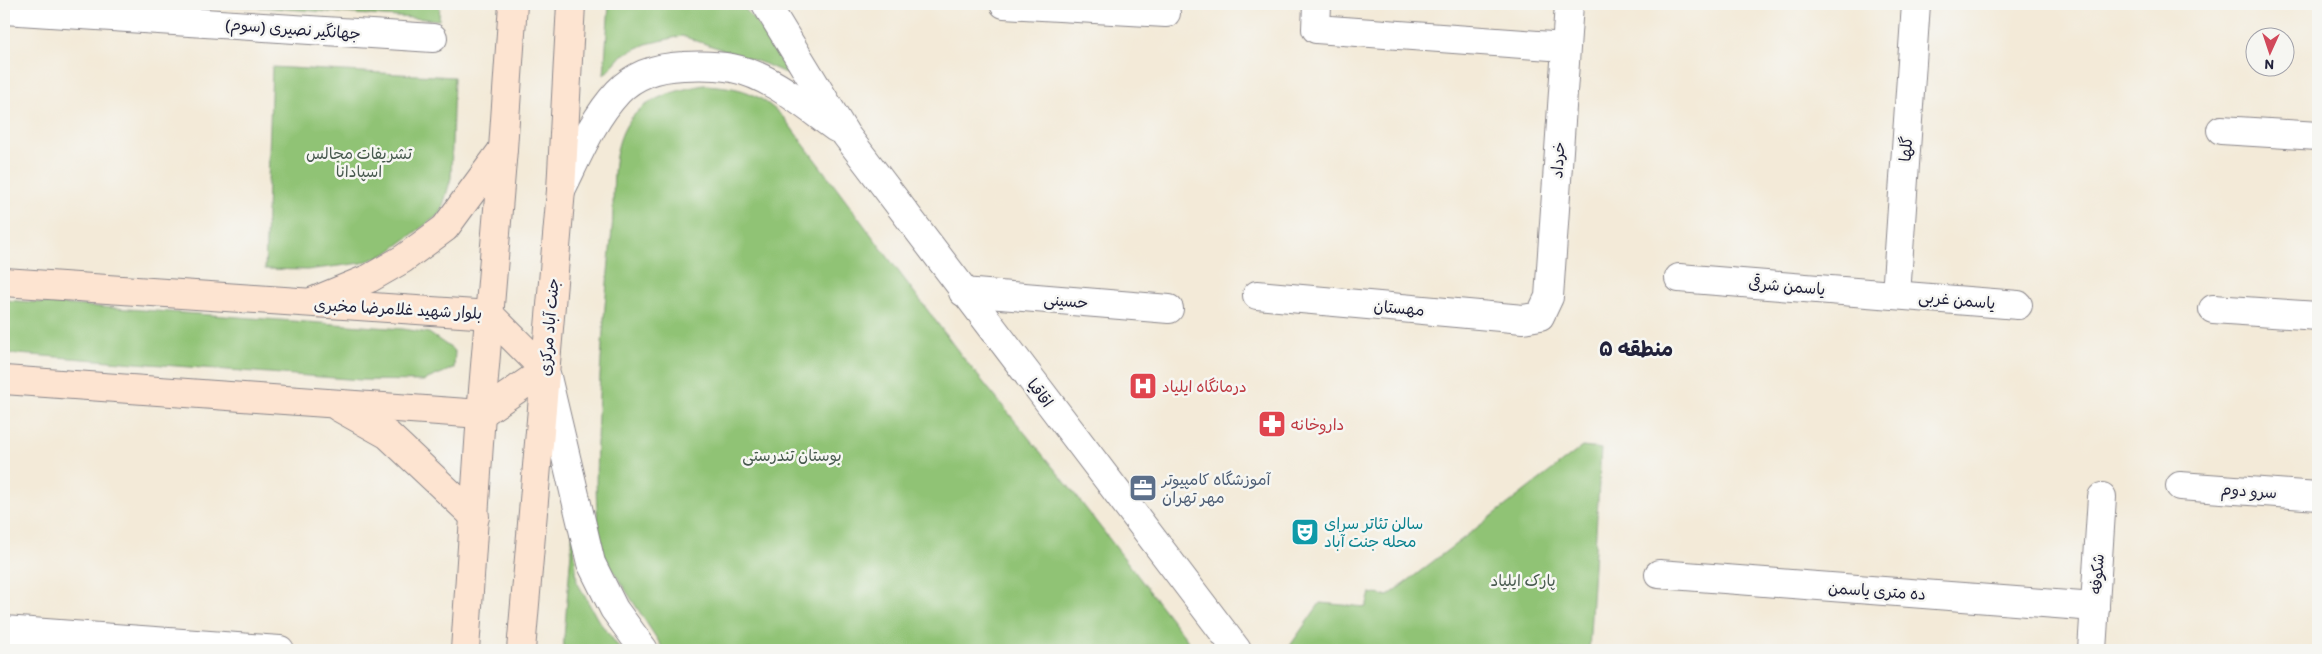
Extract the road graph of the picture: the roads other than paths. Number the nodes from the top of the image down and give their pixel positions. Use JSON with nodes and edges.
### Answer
{"nodes":[{"id":1,"x":512,"y":4,"type":"edge"},
{"id":2,"x":571,"y":4,"type":"edge"},
{"id":3,"x":766,"y":4,"type":"edge"},
{"id":4,"x":1004,"y":4,"type":"edge"},
{"id":5,"x":1317,"y":4,"type":"edge"},
{"id":6,"x":1569,"y":4,"type":"edge"},
{"id":7,"x":1916,"y":4,"type":"edge"},
{"id":8,"x":4,"y":10,"type":"edge"},
{"id":9,"x":1166,"y":13,"type":"dead end"},
{"id":10,"x":433,"y":38,"type":"dead end"},
{"id":11,"x":1565,"y":47,"type":"junction"},
{"id":12,"x":2221,"y":130,"type":"dead end"},
{"id":13,"x":846,"y":135,"type":"junction"},
{"id":14,"x":2318,"y":136,"type":"edge"},
{"id":15,"x":503,"y":149,"type":"junction"},
{"id":16,"x":561,"y":190,"type":"junction"},
{"id":17,"x":1679,"y":278,"type":"dead end"},
{"id":18,"x":4,"y":282,"type":"edge"},
{"id":19,"x":964,"y":292,"type":"junction"},
{"id":20,"x":1896,"y":295,"type":"junction"},
{"id":21,"x":1257,"y":296,"type":"dead end"},
{"id":22,"x":307,"y":304,"type":"junction"},
{"id":23,"x":2018,"y":305,"type":"dead end"},
{"id":24,"x":1168,"y":309,"type":"dead end"},
{"id":25,"x":2213,"y":309,"type":"dead end"},
{"id":26,"x":490,"y":314,"type":"junction"},
{"id":27,"x":1540,"y":316,"type":"joint"},
{"id":28,"x":2318,"y":316,"type":"edge"},
{"id":29,"x":545,"y":370,"type":"junction"},
{"id":30,"x":4,"y":380,"type":"edge"},
{"id":31,"x":330,"y":402,"type":"junction"},
{"id":32,"x":481,"y":414,"type":"junction"},
{"id":33,"x":2180,"y":486,"type":"dead end"},
{"id":34,"x":2318,"y":496,"type":"edge"},
{"id":35,"x":2102,"y":497,"type":"dead end"},
{"id":36,"x":475,"y":517,"type":"junction"},
{"id":37,"x":1659,"y":574,"type":"dead end"},
{"id":38,"x":2095,"y":607,"type":"junction"},
{"id":39,"x":4,"y":630,"type":"edge"},
{"id":40,"x":280,"y":650,"type":"edge"},
{"id":41,"x":465,"y":650,"type":"edge"},
{"id":42,"x":520,"y":650,"type":"edge"},
{"id":43,"x":644,"y":650,"type":"edge"},
{"id":44,"x":1237,"y":650,"type":"edge"},
{"id":45,"x":2092,"y":650,"type":"edge"}],
"edges":[{"from":1,"to":15,"type":"main road"},
{"from":2,"to":16,"type":"main road","name":"جنت آباد مرکزی"},
{"from":3,"to":13,"type":"street"},
{"from":4,"to":9,"type":"street"},
{"from":5,"to":11,"type":"street"},
{"from":6,"to":11,"type":"street","name":"خرداد"},
{"from":7,"to":20,"type":"street","name":"گلها"},
{"from":8,"to":10,"type":"street","name":"جهانگیر نصیری (سوم)"},
{"from":11,"to":27,"type":"street","name":"خرداد"},
{"from":12,"to":14,"type":"street"},
{"from":13,"to":16,"type":"street"},
{"from":13,"to":19,"type":"street","name":"اقاقیا"},
{"from":15,"to":22,"type":"main road"},
{"from":15,"to":26,"type":"main road"},
{"from":16,"to":29,"type":"main road","name":"جنت آباد مرکزی"},
{"from":17,"to":20,"type":"street","name":"یاسمن شرقی"},
{"from":18,"to":22,"type":"main road","name":"بلوار شهید غلامرضا مخبری"},
{"from":19,"to":24,"type":"street","name":"حسینی"},
{"from":19,"to":44,"type":"street","name":"اقاقیا"},
{"from":20,"to":23,"type":"street","name":"یاسمن غربی"},
{"from":21,"to":27,"type":"street","name":"مهستان"},
{"from":22,"to":26,"type":"main road","name":"بلوار شهید غلامرضا مخبری"},
{"from":25,"to":28,"type":"street"},
{"from":26,"to":29,"type":"main road","name":"بلوار شهید غلامرضا مخبری"},
{"from":26,"to":32,"type":"main road"},
{"from":29,"to":32,"type":"main road"},
{"from":29,"to":42,"type":"main road","name":"جنت آباد مرکزی"},
{"from":29,"to":43,"type":"street"},
{"from":30,"to":31,"type":"main road"},
{"from":31,"to":32,"type":"main road"},
{"from":31,"to":36,"type":"main road"},
{"from":32,"to":36,"type":"main road"},
{"from":33,"to":34,"type":"street","name":"سرو دوم"},
{"from":35,"to":38,"type":"street","name":"شکوفه"},
{"from":36,"to":41,"type":"main road"},
{"from":37,"to":38,"type":"street","name":"ده متری یاسمن"},
{"from":38,"to":45,"type":"street","name":"شکوفه"},
{"from":39,"to":40,"type":"street"}]}
